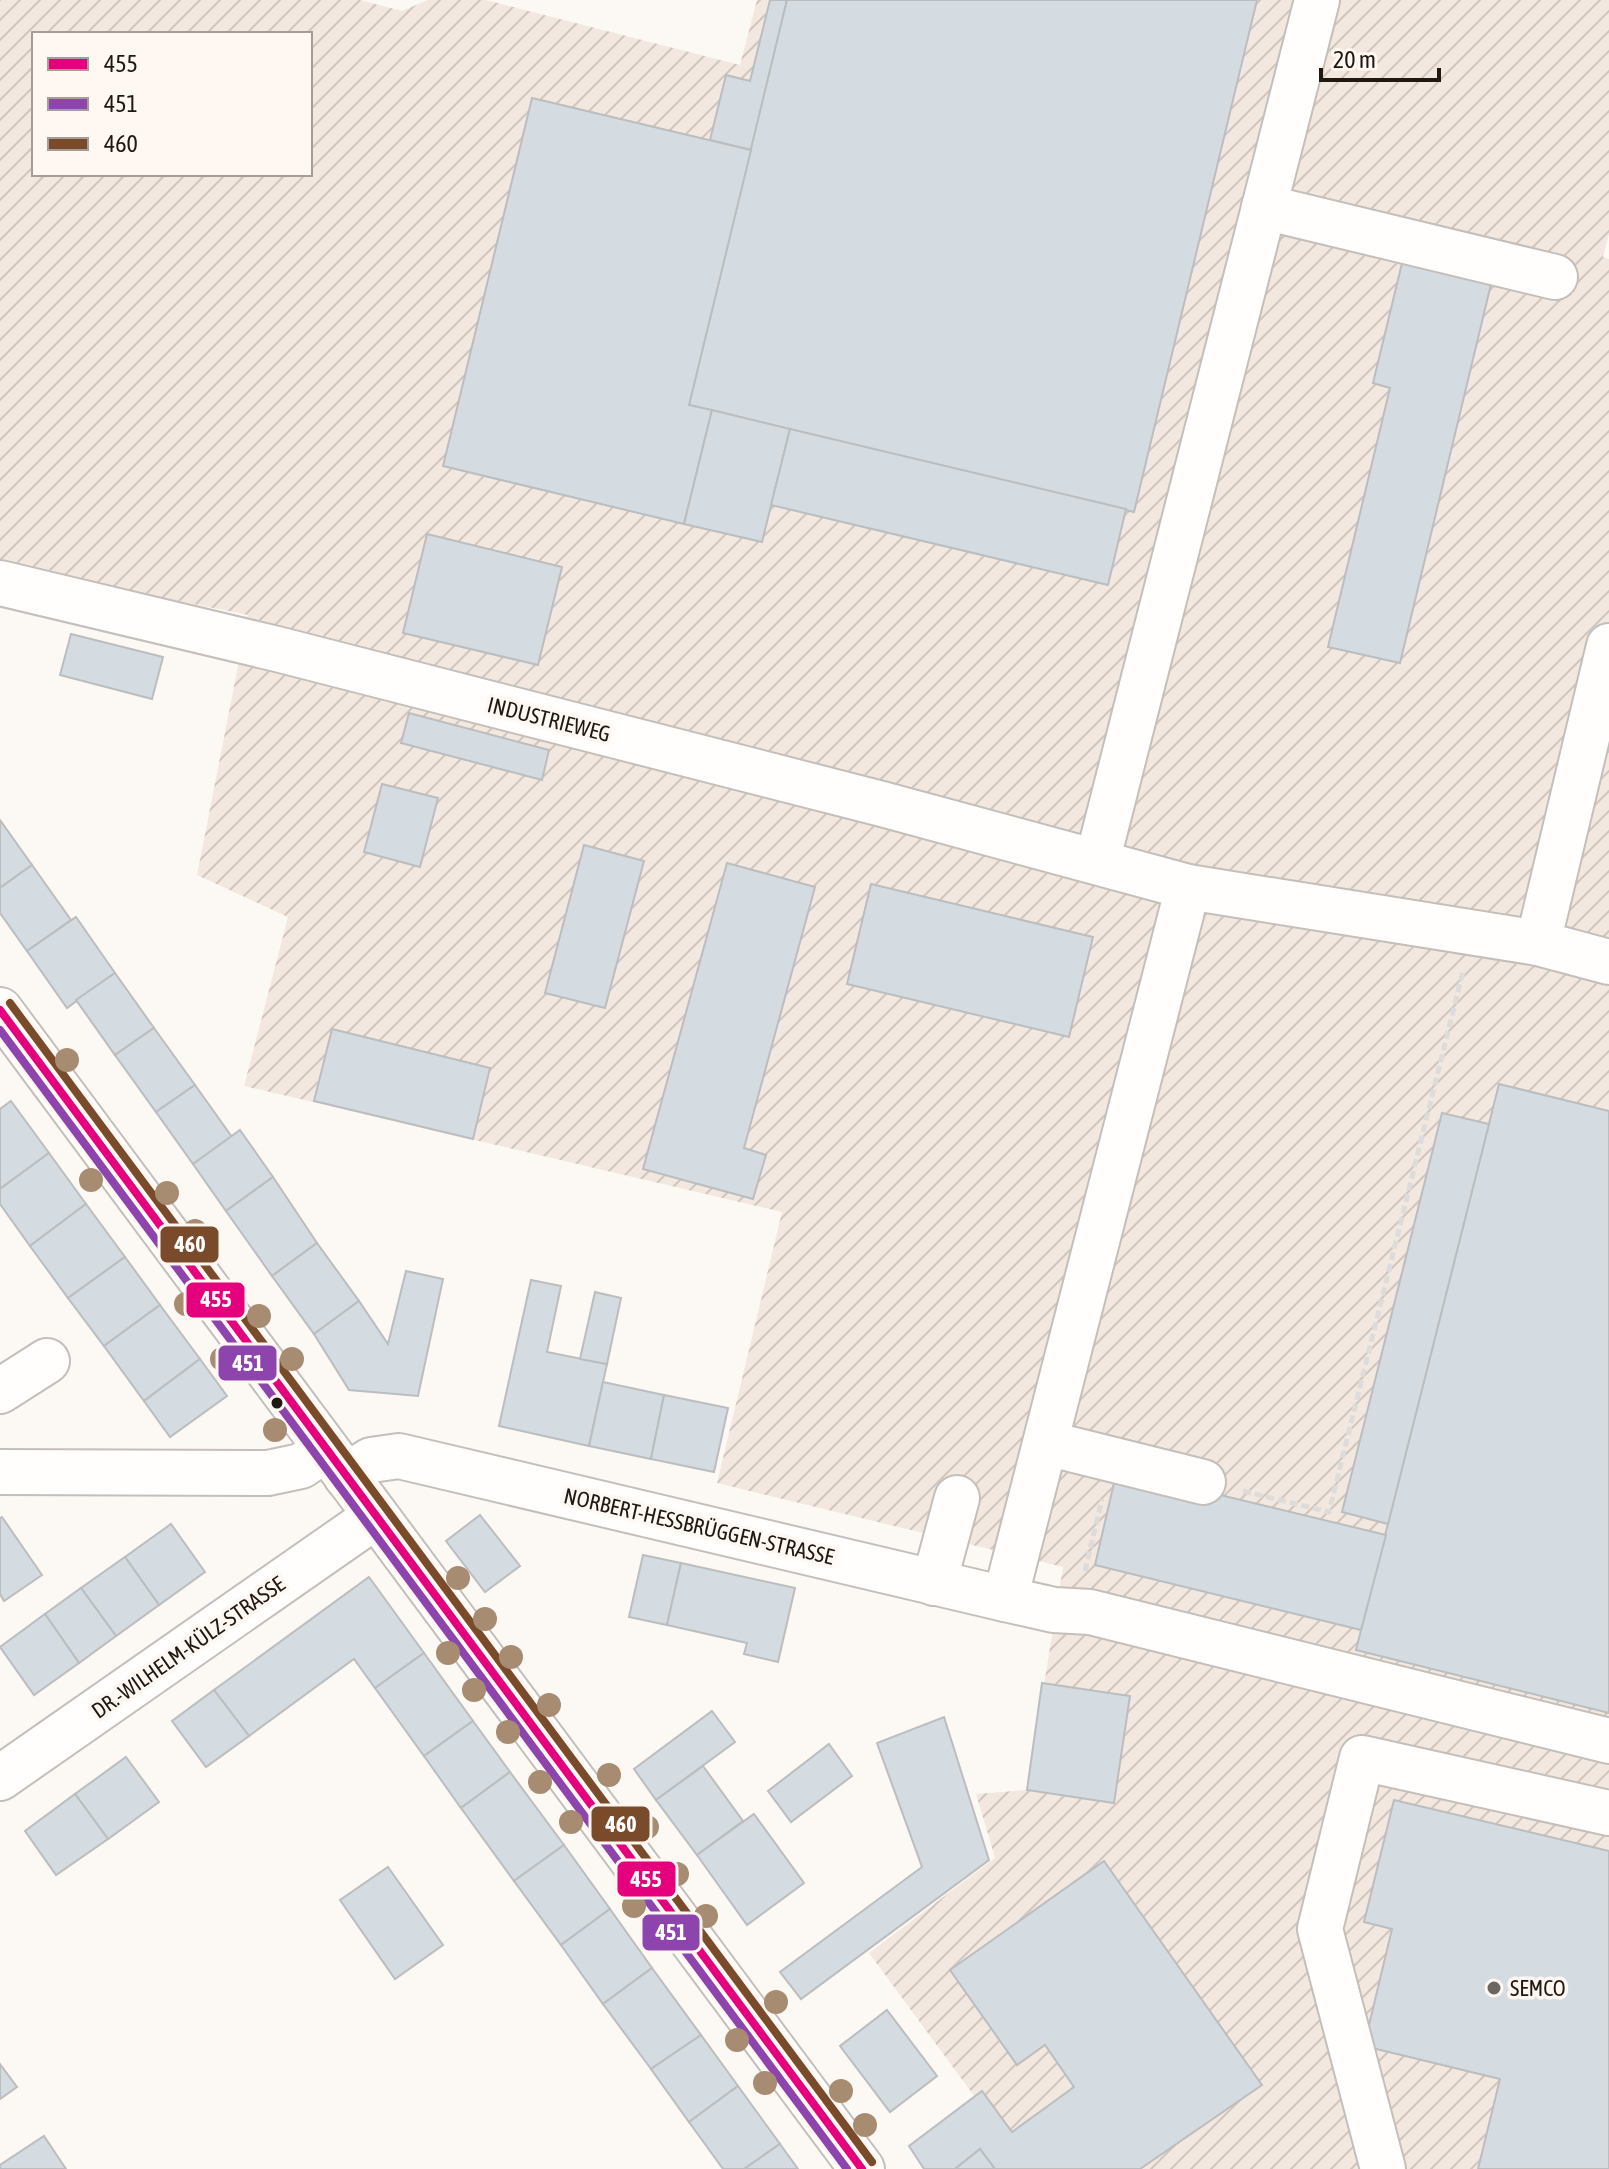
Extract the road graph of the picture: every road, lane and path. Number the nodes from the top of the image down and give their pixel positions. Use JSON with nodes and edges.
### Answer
{"nodes":[{"id":1,"x":1317,"y":0,"type":"edge"},
{"id":2,"x":1264,"y":207,"type":"junction"},
{"id":3,"x":1555,"y":277,"type":"dead end"},
{"id":4,"x":0,"y":583,"type":"edge"},
{"id":5,"x":1609,"y":646,"type":"edge"},
{"id":6,"x":1097,"y":862,"type":"junction"},
{"id":7,"x":1188,"y":887,"type":"junction"},
{"id":8,"x":1473,"y":932,"type":"junction"},
{"id":9,"x":1538,"y":943,"type":"junction"},
{"id":10,"x":1609,"y":962,"type":"edge"},
{"id":11,"x":0,"y":1010,"type":"edge"},
{"id":12,"x":47,"y":1361,"type":"dead end"},
{"id":13,"x":0,"y":1391,"type":"edge"},
{"id":14,"x":1046,"y":1443,"type":"junction"},
{"id":15,"x":1112,"y":1459,"type":"junction"},
{"id":16,"x":336,"y":1462,"type":"junction"},
{"id":17,"x":0,"y":1472,"type":"edge"},
{"id":18,"x":1203,"y":1482,"type":"joint"},
{"id":19,"x":957,"y":1498,"type":"dead end"},
{"id":20,"x":376,"y":1516,"type":"junction"},
{"id":21,"x":1100,"y":1576,"type":"dead end"},
{"id":22,"x":934,"y":1583,"type":"junction"},
{"id":23,"x":1005,"y":1599,"type":"junction"},
{"id":24,"x":1609,"y":1741,"type":"edge"},
{"id":25,"x":0,"y":1778,"type":"edge"},
{"id":26,"x":1609,"y":1813,"type":"edge"},
{"id":27,"x":862,"y":2169,"type":"edge"},
{"id":28,"x":1383,"y":2169,"type":"edge"}],
"edges":[{"from":1,"to":2,"type":"street"},
{"from":2,"to":3,"type":"street"},
{"from":2,"to":6,"type":"street"},
{"from":4,"to":6,"type":"street","name":"INDUSTRIEWEG"},
{"from":5,"to":9,"type":"street"},
{"from":6,"to":7,"type":"street","name":"INDUSTRIEWEG"},
{"from":7,"to":8,"type":"street","name":"INDUSTRIEWEG"},
{"from":7,"to":14,"type":"street"},
{"from":8,"to":9,"type":"street","name":"INDUSTRIEWEG"},
{"from":8,"to":18,"type":"path"},
{"from":9,"to":10,"type":"street","name":"INDUSTRIEWEG"},
{"from":11,"to":16,"type":"street"},
{"from":12,"to":13,"type":"street"},
{"from":14,"to":15,"type":"street"},
{"from":14,"to":23,"type":"street"},
{"from":15,"to":18,"type":"street"},
{"from":15,"to":21,"type":"path"},
{"from":16,"to":17,"type":"street","name":"NORBERT-HESSBRÜGGEN-STRASSE"},
{"from":16,"to":20,"type":"street"},
{"from":16,"to":22,"type":"street","name":"NORBERT-HESSBRÜGGEN-STRASSE"},
{"from":19,"to":22,"type":"street"},
{"from":20,"to":25,"type":"street","name":"DR.-WILHELM-KÜLZ-STRASSE"},
{"from":20,"to":27,"type":"street"},
{"from":22,"to":23,"type":"street","name":"NORBERT-HESSBRÜGGEN-STRASSE"},
{"from":23,"to":24,"type":"street","name":"NORBERT-HESSBRÜGGEN-STRASSE"},
{"from":26,"to":28,"type":"street"}]}
